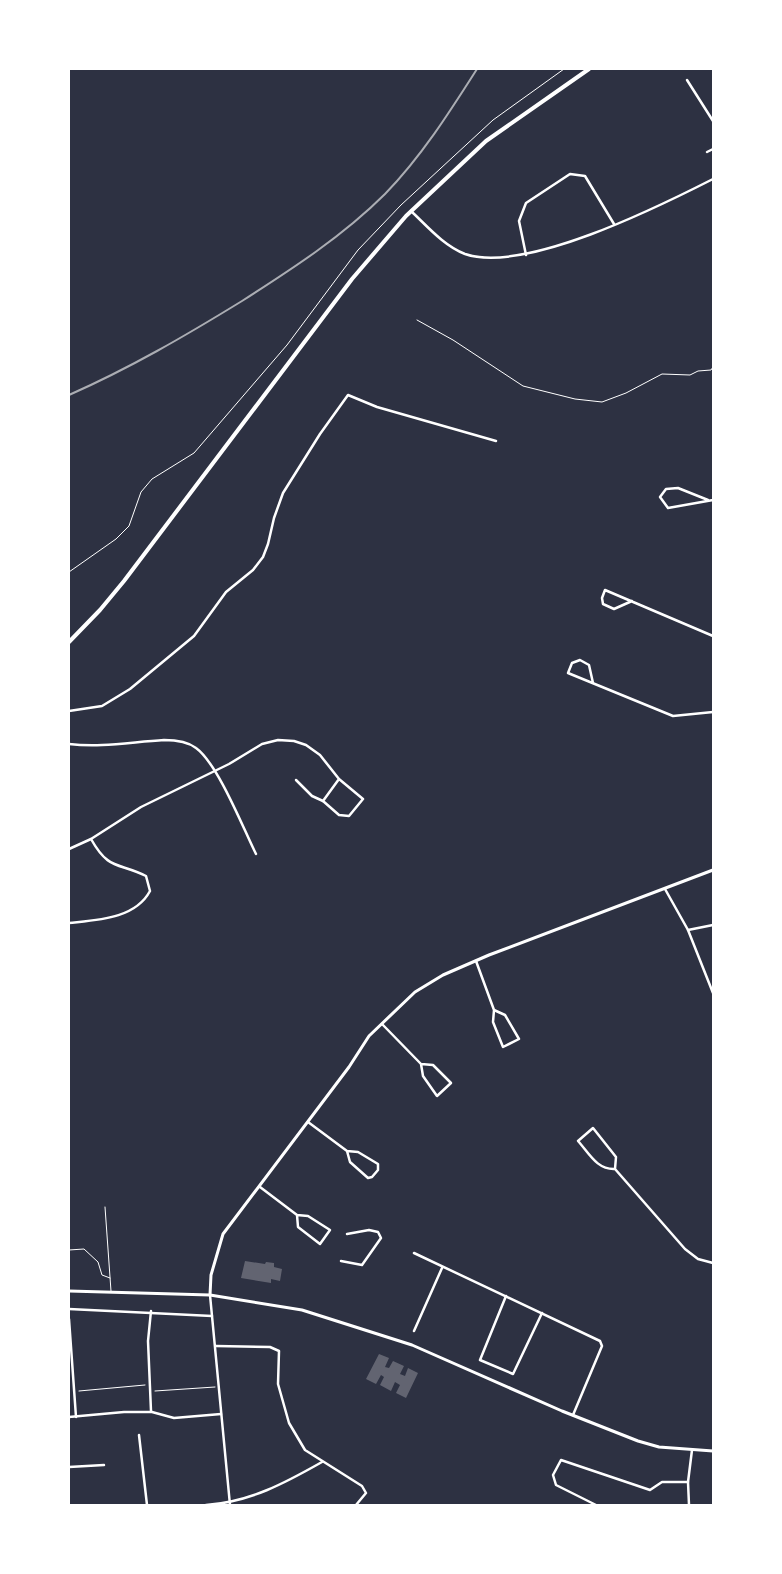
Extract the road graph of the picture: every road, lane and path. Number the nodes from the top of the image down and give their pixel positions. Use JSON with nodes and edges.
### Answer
{"nodes":[{"id":1,"x":564,"y":69,"type":"edge"},
{"id":2,"x":589,"y":69,"type":"edge"},
{"id":3,"x":687,"y":80,"type":"dead end"},
{"id":4,"x":713,"y":121,"type":"edge"},
{"id":5,"x":713,"y":149,"type":"edge"},
{"id":6,"x":707,"y":152,"type":"dead end"},
{"id":7,"x":713,"y":179,"type":"edge"},
{"id":8,"x":411,"y":212,"type":"junction"},
{"id":9,"x":614,"y":224,"type":"junction"},
{"id":10,"x":526,"y":255,"type":"junction"},
{"id":11,"x":416,"y":320,"type":"dead end"},
{"id":12,"x":713,"y":367,"type":"edge"},
{"id":13,"x":496,"y":441,"type":"dead end"},
{"id":14,"x":708,"y":500,"type":"junction"},
{"id":15,"x":713,"y":500,"type":"edge"},
{"id":16,"x":69,"y":572,"type":"edge"},
{"id":17,"x":632,"y":601,"type":"junction"},
{"id":18,"x":713,"y":636,"type":"edge"},
{"id":19,"x":69,"y":642,"type":"edge"},
{"id":20,"x":593,"y":683,"type":"junction"},
{"id":21,"x":69,"y":710,"type":"edge"},
{"id":22,"x":713,"y":712,"type":"edge"},
{"id":23,"x":69,"y":744,"type":"edge"},
{"id":24,"x":215,"y":771,"type":"junction"},
{"id":25,"x":339,"y":779,"type":"junction"},
{"id":26,"x":296,"y":780,"type":"dead end"},
{"id":27,"x":323,"y":801,"type":"junction"},
{"id":28,"x":91,"y":839,"type":"junction"},
{"id":29,"x":69,"y":849,"type":"edge"},
{"id":30,"x":256,"y":854,"type":"dead end"},
{"id":31,"x":713,"y":870,"type":"edge"},
{"id":32,"x":665,"y":889,"type":"junction"},
{"id":33,"x":69,"y":923,"type":"edge"},
{"id":34,"x":713,"y":925,"type":"edge"},
{"id":35,"x":688,"y":930,"type":"junction"},
{"id":36,"x":476,"y":961,"type":"junction"},
{"id":37,"x":713,"y":993,"type":"edge"},
{"id":38,"x":494,"y":1010,"type":"junction"},
{"id":39,"x":381,"y":1023,"type":"junction"},
{"id":40,"x":421,"y":1064,"type":"junction"},
{"id":41,"x":308,"y":1122,"type":"junction"},
{"id":42,"x":347,"y":1151,"type":"junction"},
{"id":43,"x":615,"y":1169,"type":"junction"},
{"id":44,"x":260,"y":1187,"type":"junction"},
{"id":45,"x":105,"y":1207,"type":"dead end"},
{"id":46,"x":297,"y":1216,"type":"junction"},
{"id":47,"x":347,"y":1234,"type":"dead end"},
{"id":48,"x":69,"y":1250,"type":"edge"},
{"id":49,"x":414,"y":1253,"type":"dead end"},
{"id":50,"x":341,"y":1261,"type":"dead end"},
{"id":51,"x":713,"y":1263,"type":"edge"},
{"id":52,"x":442,"y":1268,"type":"junction"},
{"id":53,"x":110,"y":1278,"type":"junction"},
{"id":54,"x":69,"y":1291,"type":"edge"},
{"id":55,"x":112,"y":1291,"type":"junction"},
{"id":56,"x":210,"y":1295,"type":"junction"},
{"id":57,"x":506,"y":1296,"type":"junction"},
{"id":58,"x":69,"y":1309,"type":"edge"},
{"id":59,"x":151,"y":1311,"type":"junction"},
{"id":60,"x":542,"y":1313,"type":"junction"},
{"id":61,"x":212,"y":1316,"type":"junction"},
{"id":62,"x":69,"y":1319,"type":"edge"},
{"id":63,"x":414,"y":1331,"type":"dead end"},
{"id":64,"x":216,"y":1346,"type":"junction"},
{"id":65,"x":219,"y":1386,"type":"junction"},
{"id":66,"x":150,"y":1387,"type":"junction"},
{"id":67,"x":74,"y":1392,"type":"junction"},
{"id":68,"x":152,"y":1412,"type":"junction"},
{"id":69,"x":221,"y":1414,"type":"junction"},
{"id":70,"x":572,"y":1415,"type":"junction"},
{"id":71,"x":69,"y":1417,"type":"edge"},
{"id":72,"x":76,"y":1417,"type":"junction"},
{"id":73,"x":139,"y":1435,"type":"dead end"},
{"id":74,"x":692,"y":1450,"type":"junction"},
{"id":75,"x":713,"y":1451,"type":"edge"},
{"id":76,"x":322,"y":1462,"type":"junction"},
{"id":77,"x":104,"y":1465,"type":"dead end"},
{"id":78,"x":69,"y":1466,"type":"edge"},
{"id":79,"x":688,"y":1482,"type":"junction"},
{"id":80,"x":230,"y":1504,"type":"edge"},
{"id":81,"x":148,"y":1505,"type":"edge"},
{"id":82,"x":206,"y":1505,"type":"edge"},
{"id":83,"x":356,"y":1505,"type":"edge"},
{"id":84,"x":596,"y":1505,"type":"edge"},
{"id":85,"x":689,"y":1505,"type":"edge"}],
"edges":[{"from":1,"to":16,"type":"path"},
{"from":2,"to":8,"type":"main road"},
{"from":3,"to":4,"type":"street"},
{"from":5,"to":6,"type":"street"},
{"from":7,"to":9,"type":"street"},
{"from":8,"to":10,"type":"street"},
{"from":8,"to":19,"type":"main road"},
{"from":9,"to":10,"type":"street"},
{"from":9,"to":10,"type":"street"},
{"from":11,"to":12,"type":"path"},
{"from":13,"to":21,"type":"street"},
{"from":14,"to":14,"type":"street"},
{"from":14,"to":15,"type":"street"},
{"from":17,"to":17,"type":"street"},
{"from":17,"to":18,"type":"street"},
{"from":20,"to":20,"type":"street"},
{"from":20,"to":22,"type":"street"},
{"from":23,"to":24,"type":"street"},
{"from":24,"to":25,"type":"street"},
{"from":24,"to":28,"type":"street"},
{"from":24,"to":30,"type":"street"},
{"from":25,"to":27,"type":"street"},
{"from":25,"to":27,"type":"street"},
{"from":26,"to":27,"type":"street"},
{"from":28,"to":29,"type":"street"},
{"from":28,"to":33,"type":"street"},
{"from":31,"to":32,"type":"street"},
{"from":32,"to":35,"type":"street"},
{"from":32,"to":36,"type":"street"},
{"from":34,"to":35,"type":"street"},
{"from":35,"to":37,"type":"street"},
{"from":36,"to":38,"type":"street"},
{"from":36,"to":39,"type":"street"},
{"from":38,"to":38,"type":"street"},
{"from":39,"to":40,"type":"street"},
{"from":39,"to":41,"type":"street"},
{"from":40,"to":40,"type":"street"},
{"from":41,"to":42,"type":"street"},
{"from":41,"to":44,"type":"street"},
{"from":42,"to":42,"type":"street"},
{"from":43,"to":43,"type":"street"},
{"from":43,"to":51,"type":"street"},
{"from":44,"to":46,"type":"street"},
{"from":44,"to":56,"type":"street"},
{"from":45,"to":53,"type":"lane"},
{"from":46,"to":46,"type":"street"},
{"from":47,"to":50,"type":"street"},
{"from":48,"to":53,"type":"lane"},
{"from":49,"to":52,"type":"street"},
{"from":52,"to":57,"type":"street"},
{"from":52,"to":63,"type":"street"},
{"from":53,"to":55,"type":"lane"},
{"from":54,"to":55,"type":"street"},
{"from":55,"to":56,"type":"street"},
{"from":56,"to":61,"type":"street"},
{"from":56,"to":70,"type":"street"},
{"from":57,"to":60,"type":"street"},
{"from":57,"to":60,"type":"street"},
{"from":58,"to":59,"type":"street"},
{"from":59,"to":61,"type":"street"},
{"from":59,"to":66,"type":"street"},
{"from":60,"to":70,"type":"street"},
{"from":61,"to":64,"type":"street"},
{"from":62,"to":67,"type":"street"},
{"from":64,"to":65,"type":"street"},
{"from":64,"to":76,"type":"street"},
{"from":65,"to":66,"type":"path"},
{"from":65,"to":69,"type":"street"},
{"from":66,"to":67,"type":"path"},
{"from":66,"to":68,"type":"street"},
{"from":67,"to":72,"type":"street"},
{"from":68,"to":69,"type":"street"},
{"from":68,"to":72,"type":"street"},
{"from":69,"to":80,"type":"street"},
{"from":70,"to":74,"type":"street"},
{"from":71,"to":72,"type":"street"},
{"from":73,"to":81,"type":"street"},
{"from":74,"to":75,"type":"street"},
{"from":74,"to":79,"type":"street"},
{"from":76,"to":80,"type":"street"},
{"from":76,"to":83,"type":"street"},
{"from":77,"to":78,"type":"street"},
{"from":79,"to":84,"type":"street"},
{"from":79,"to":85,"type":"street"},
{"from":80,"to":82,"type":"street"}]}
